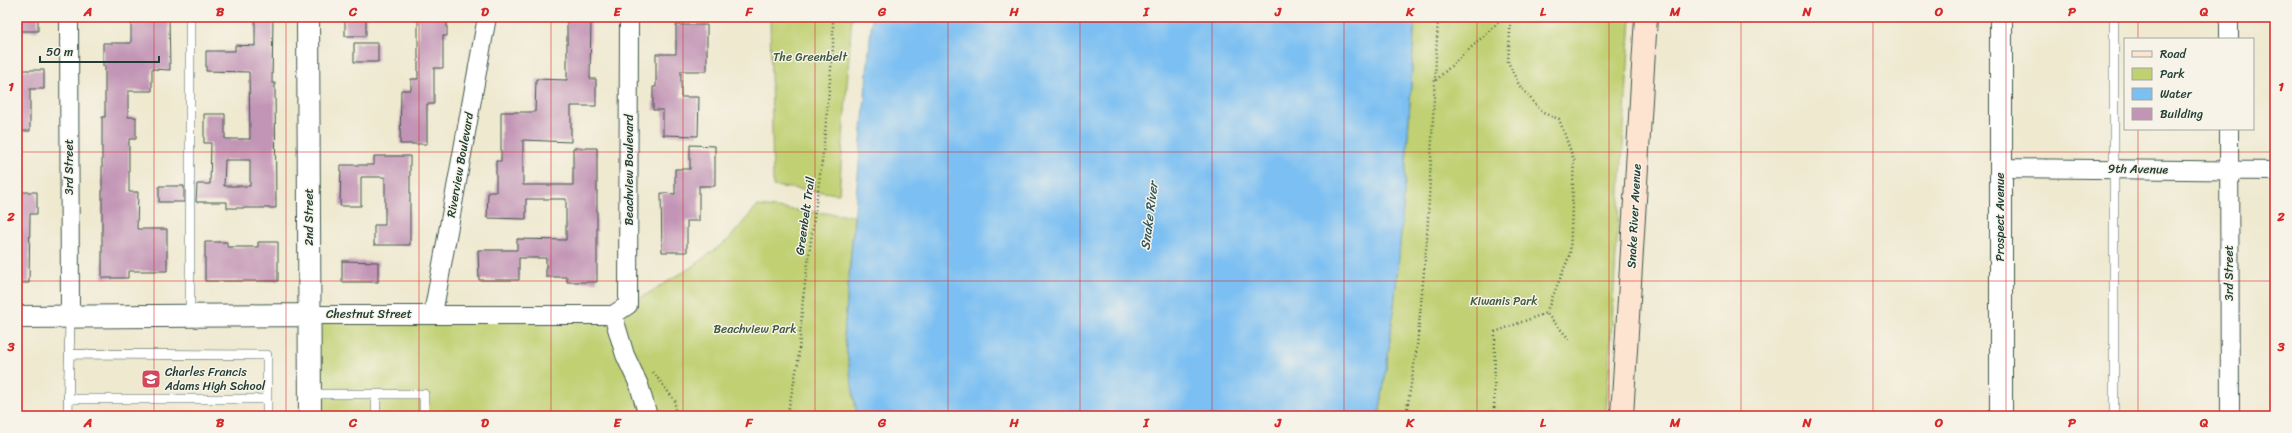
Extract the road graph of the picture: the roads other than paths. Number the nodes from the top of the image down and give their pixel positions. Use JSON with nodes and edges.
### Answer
{"nodes":[{"id":1,"x":69,"y":17,"type":"edge"},
{"id":2,"x":190,"y":17,"type":"edge"},
{"id":3,"x":308,"y":17,"type":"edge"},
{"id":4,"x":487,"y":17,"type":"edge"},
{"id":5,"x":629,"y":17,"type":"edge"},
{"id":6,"x":1646,"y":17,"type":"edge"},
{"id":7,"x":2001,"y":17,"type":"edge"},
{"id":8,"x":2114,"y":17,"type":"edge"},
{"id":9,"x":2229,"y":17,"type":"edge"},
{"id":10,"x":2229,"y":38,"type":"edge"},
{"id":11,"x":2229,"y":130,"type":"edge"},
{"id":12,"x":2000,"y":168,"type":"junction"},
{"id":13,"x":2115,"y":169,"type":"junction"},
{"id":14,"x":2229,"y":170,"type":"junction"},
{"id":15,"x":2275,"y":171,"type":"edge"},
{"id":16,"x":433,"y":314,"type":"junction"},
{"id":17,"x":310,"y":315,"type":"junction"},
{"id":18,"x":613,"y":315,"type":"junction"},
{"id":19,"x":190,"y":316,"type":"junction"},
{"id":20,"x":17,"y":317,"type":"edge"},
{"id":21,"x":70,"y":317,"type":"junction"},
{"id":22,"x":69,"y":354,"type":"junction"},
{"id":23,"x":310,"y":394,"type":"junction"},
{"id":24,"x":376,"y":394,"type":"junction"},
{"id":25,"x":68,"y":399,"type":"junction"},
{"id":26,"x":267,"y":399,"type":"junction"},
{"id":27,"x":68,"y":416,"type":"edge"},
{"id":28,"x":267,"y":416,"type":"edge"},
{"id":29,"x":310,"y":416,"type":"edge"},
{"id":30,"x":376,"y":416,"type":"edge"},
{"id":31,"x":424,"y":416,"type":"edge"},
{"id":32,"x":648,"y":416,"type":"edge"},
{"id":33,"x":1622,"y":416,"type":"edge"},
{"id":34,"x":2001,"y":416,"type":"edge"},
{"id":35,"x":2114,"y":416,"type":"edge"},
{"id":36,"x":2230,"y":416,"type":"edge"}],
"edges":[{"from":1,"to":21,"type":"street","name":"3rd Street"},
{"from":2,"to":19,"type":"lane"},
{"from":3,"to":17,"type":"street","name":"2nd Street"},
{"from":4,"to":16,"type":"street","name":"Riverview Boulevard"},
{"from":5,"to":18,"type":"street","name":"Beachview Boulevard"},
{"from":6,"to":33,"type":"main road","name":"Snake River Avenue"},
{"from":7,"to":12,"type":"street","name":"Prospect Avenue"},
{"from":8,"to":13,"type":"lane"},
{"from":9,"to":10,"type":"street"},
{"from":11,"to":14,"type":"street","name":"3rd Street"},
{"from":12,"to":13,"type":"street","name":"9th Avenue"},
{"from":12,"to":34,"type":"street","name":"Prospect Avenue"},
{"from":13,"to":14,"type":"street","name":"9th Avenue"},
{"from":13,"to":35,"type":"lane"},
{"from":14,"to":15,"type":"street","name":"9th Avenue"},
{"from":14,"to":36,"type":"street","name":"3rd Street"},
{"from":16,"to":17,"type":"street","name":"Chestnut Street"},
{"from":16,"to":18,"type":"street","name":"Chestnut Street"},
{"from":17,"to":19,"type":"street","name":"Chestnut Street"},
{"from":17,"to":23,"type":"street","name":"2nd Street"},
{"from":18,"to":32,"type":"street"},
{"from":19,"to":21,"type":"street","name":"Chestnut Street"},
{"from":20,"to":21,"type":"street","name":"Chestnut Street"},
{"from":21,"to":22,"type":"lane"},
{"from":22,"to":25,"type":"lane"},
{"from":22,"to":26,"type":"lane"},
{"from":23,"to":24,"type":"lane"},
{"from":23,"to":29,"type":"street","name":"2nd Street"},
{"from":24,"to":30,"type":"lane"},
{"from":24,"to":31,"type":"lane"},
{"from":25,"to":26,"type":"lane"},
{"from":25,"to":27,"type":"lane"},
{"from":26,"to":28,"type":"lane"}]}
